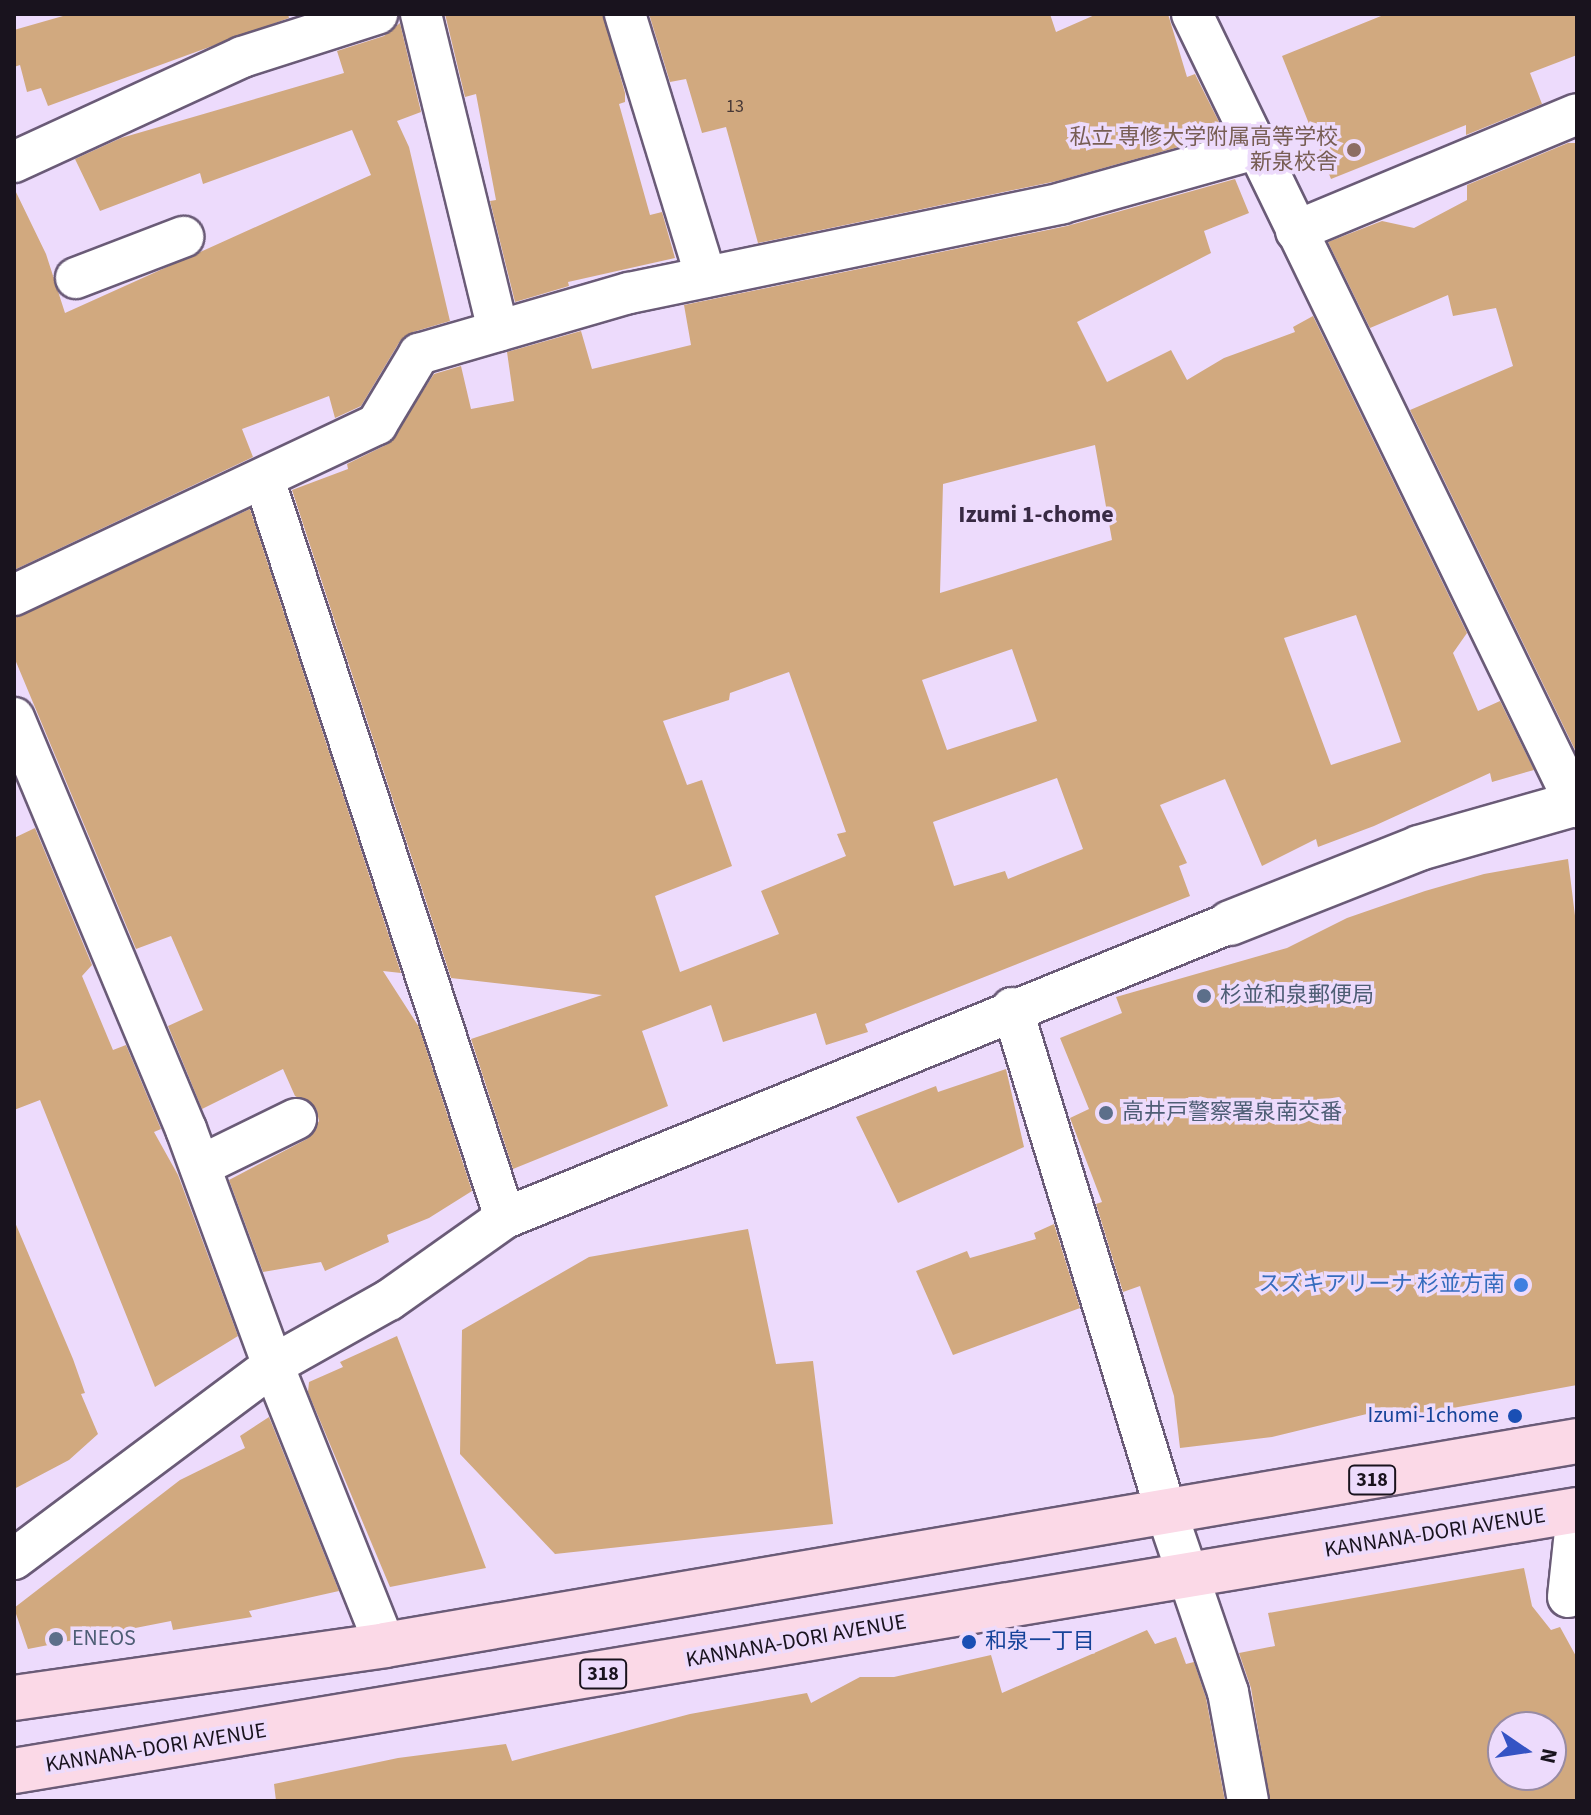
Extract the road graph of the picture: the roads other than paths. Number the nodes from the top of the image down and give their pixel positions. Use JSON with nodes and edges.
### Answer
{"nodes":[{"id":1,"x":377,"y":14,"type":"edge"},
{"id":2,"x":421,"y":14,"type":"edge"},
{"id":3,"x":625,"y":14,"type":"edge"},
{"id":4,"x":1192,"y":14,"type":"edge"},
{"id":5,"x":1577,"y":114,"type":"edge"},
{"id":6,"x":1256,"y":149,"type":"junction"},
{"id":7,"x":14,"y":162,"type":"edge"},
{"id":8,"x":1296,"y":231,"type":"junction"},
{"id":9,"x":183,"y":237,"type":"dead end"},
{"id":10,"x":706,"y":277,"type":"junction"},
{"id":11,"x":76,"y":278,"type":"dead end"},
{"id":12,"x":498,"y":331,"type":"junction"},
{"id":13,"x":264,"y":479,"type":"junction"},
{"id":14,"x":14,"y":595,"type":"edge"},
{"id":15,"x":14,"y":718,"type":"edge"},
{"id":16,"x":1577,"y":804,"type":"edge"},
{"id":17,"x":1230,"y":923,"type":"joint"},
{"id":18,"x":1012,"y":1008,"type":"junction"},
{"id":19,"x":296,"y":1119,"type":"dead end"},
{"id":20,"x":200,"y":1166,"type":"junction"},
{"id":21,"x":505,"y":1218,"type":"junction"},
{"id":22,"x":273,"y":1365,"type":"junction"},
{"id":23,"x":1577,"y":1441,"type":"edge"},
{"id":24,"x":1166,"y":1511,"type":"junction"},
{"id":25,"x":1577,"y":1512,"type":"edge"},
{"id":26,"x":14,"y":1559,"type":"edge"},
{"id":27,"x":1191,"y":1572,"type":"junction"},
{"id":28,"x":1568,"y":1597,"type":"dead end"},
{"id":29,"x":385,"y":1645,"type":"junction"},
{"id":30,"x":14,"y":1698,"type":"edge"},
{"id":31,"x":14,"y":1771,"type":"edge"},
{"id":32,"x":1248,"y":1801,"type":"edge"}],
"edges":[{"from":1,"to":7,"type":"street"},
{"from":2,"to":12,"type":"street"},
{"from":3,"to":10,"type":"street"},
{"from":4,"to":6,"type":"street"},
{"from":5,"to":8,"type":"street"},
{"from":6,"to":8,"type":"street"},
{"from":6,"to":10,"type":"street"},
{"from":8,"to":16,"type":"street"},
{"from":9,"to":11,"type":"street"},
{"from":10,"to":12,"type":"street"},
{"from":12,"to":13,"type":"street"},
{"from":13,"to":14,"type":"street"},
{"from":13,"to":21,"type":"street"},
{"from":15,"to":20,"type":"street"},
{"from":16,"to":17,"type":"street"},
{"from":17,"to":18,"type":"street"},
{"from":18,"to":21,"type":"street"},
{"from":18,"to":24,"type":"street"},
{"from":19,"to":20,"type":"street"},
{"from":20,"to":22,"type":"street"},
{"from":21,"to":22,"type":"street"},
{"from":22,"to":26,"type":"street"},
{"from":22,"to":29,"type":"street"},
{"from":23,"to":24,"type":"main road","number":"318"},
{"from":24,"to":27,"type":"street"},
{"from":24,"to":29,"type":"main road","number":"318"},
{"from":25,"to":27,"type":"main road","name":"KANNANA-DORI AVENUE","number":"318"},
{"from":25,"to":28,"type":"street"},
{"from":27,"to":31,"type":"main road","name":"KANNANA-DORI AVENUE","number":"318"},
{"from":27,"to":32,"type":"street"},
{"from":29,"to":30,"type":"main road","number":"318"}]}
